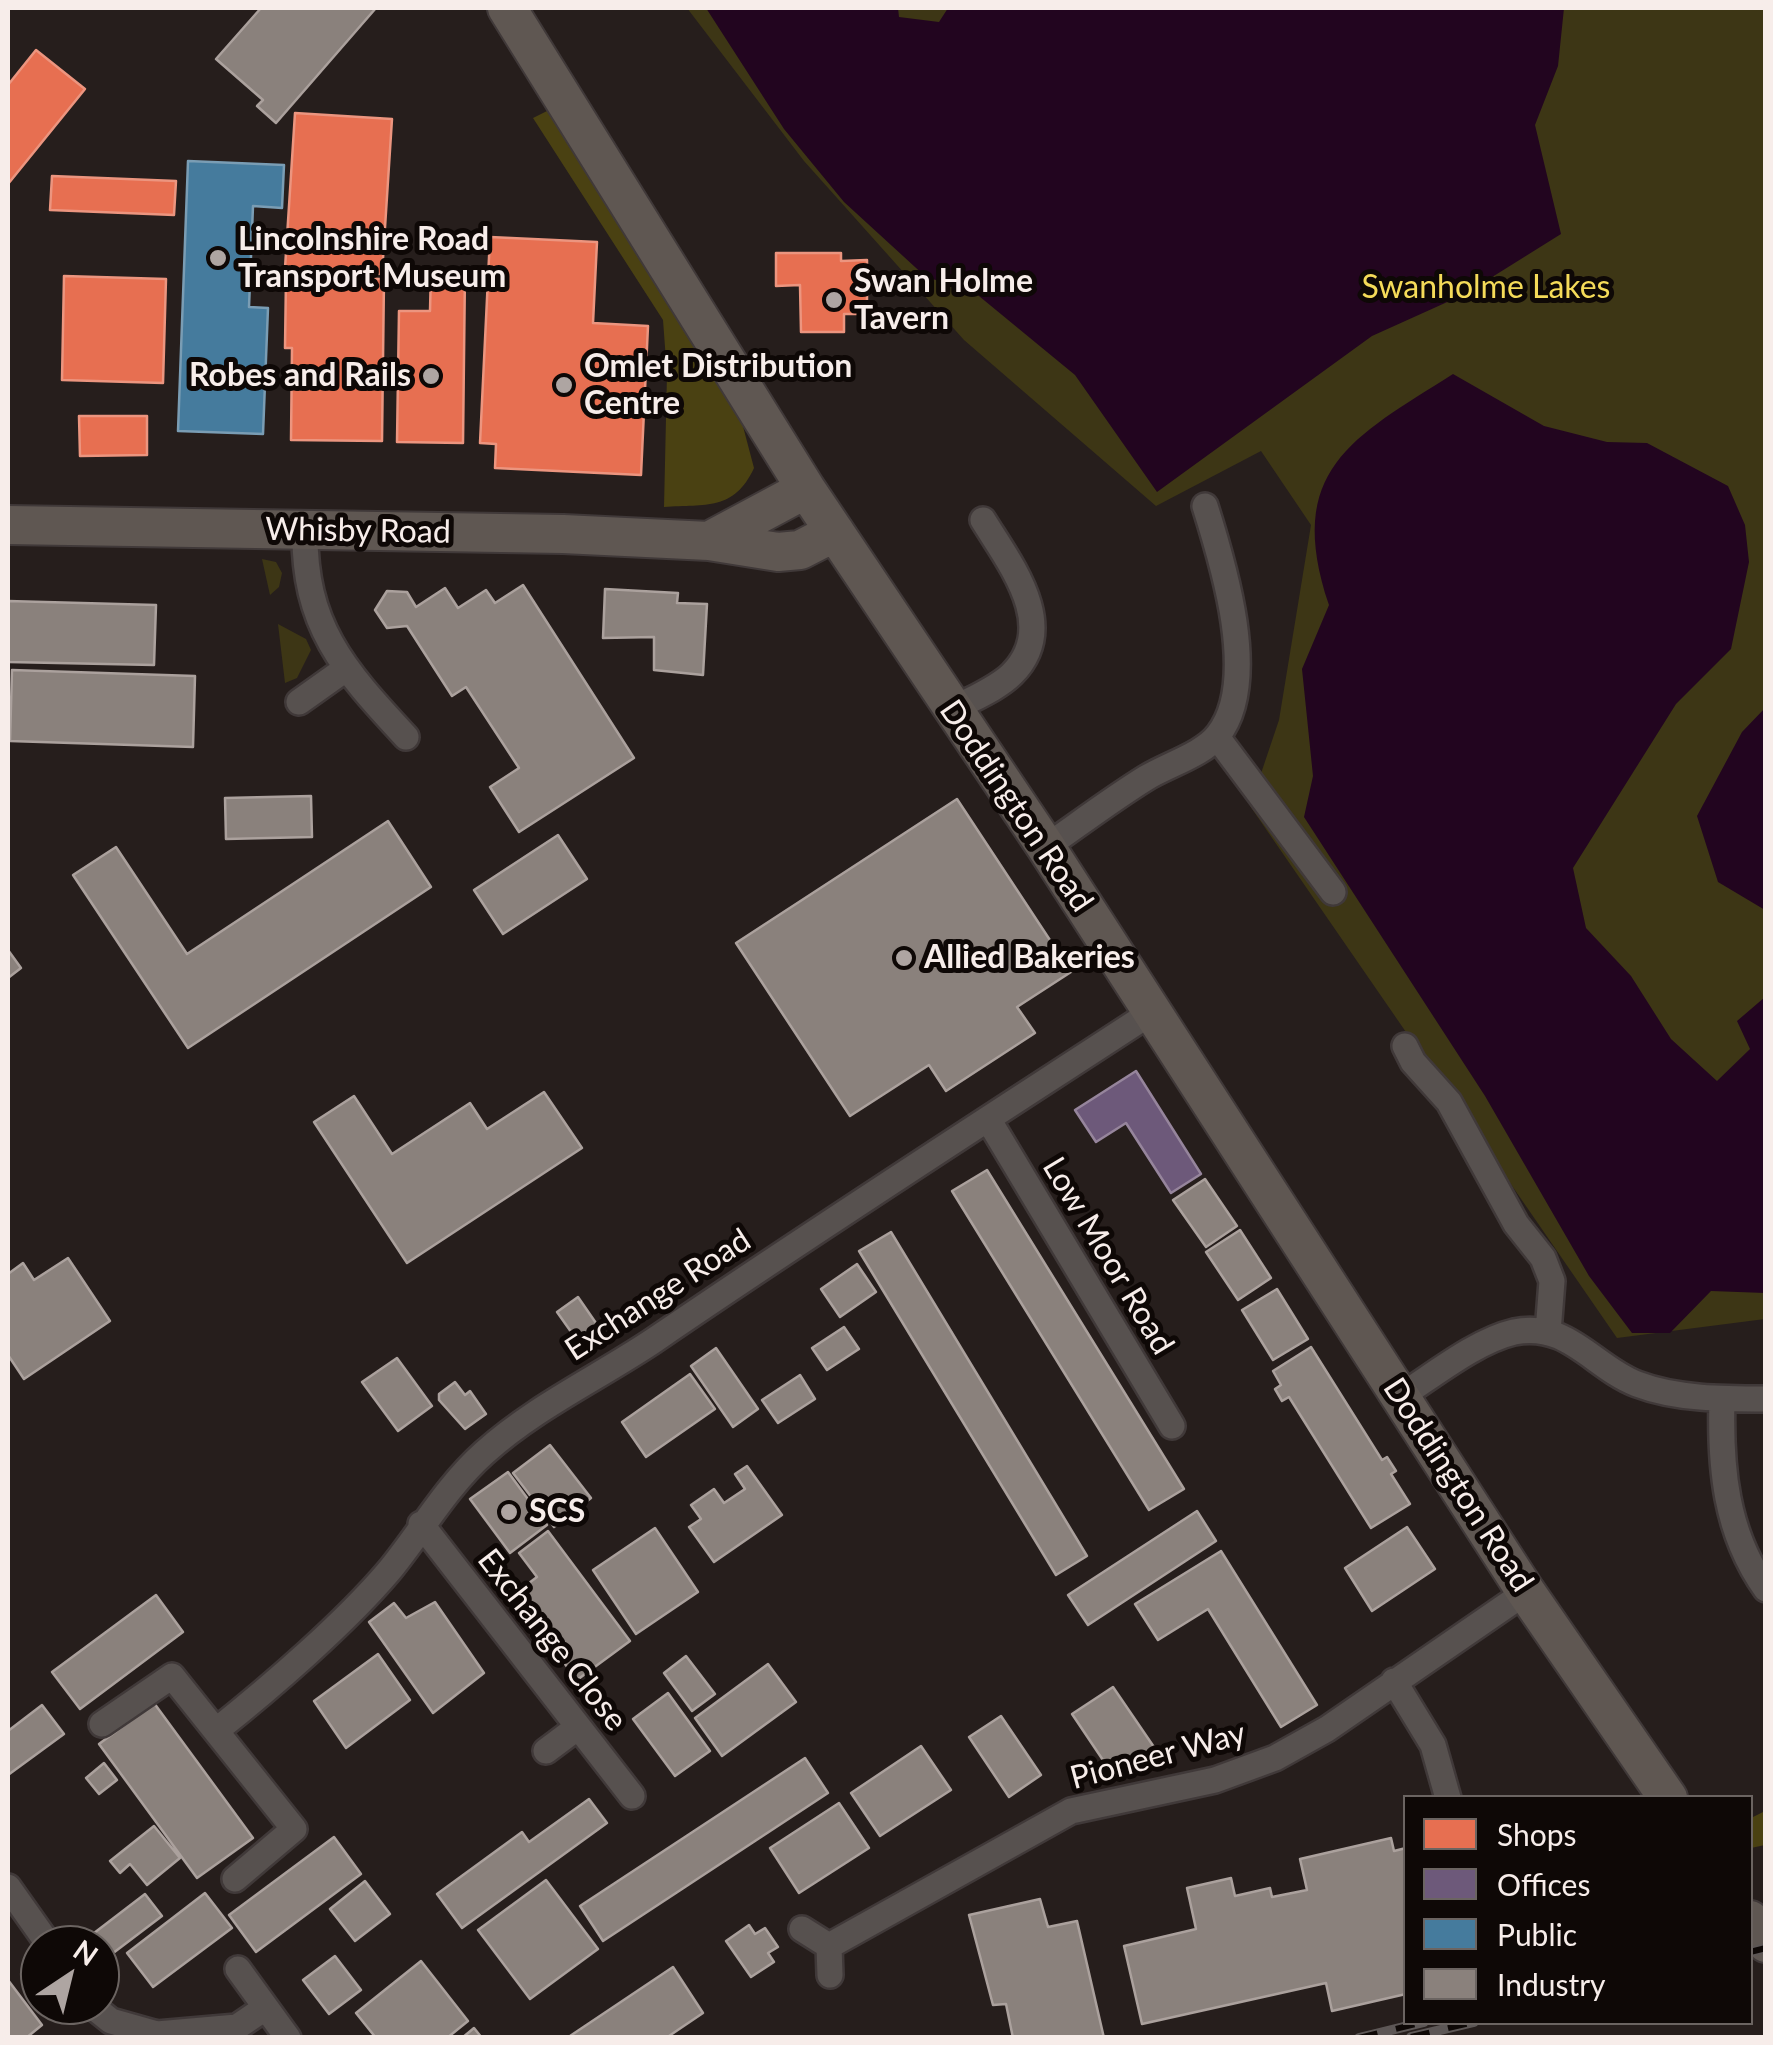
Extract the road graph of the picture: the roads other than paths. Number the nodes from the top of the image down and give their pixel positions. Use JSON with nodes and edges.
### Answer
{"nodes":[{"id":1,"x":508,"y":8,"type":"edge"},
{"id":2,"x":806,"y":489,"type":"junction"},
{"id":3,"x":1205,"y":506,"type":"dead end"},
{"id":4,"x":983,"y":520,"type":"dead end"},
{"id":5,"x":8,"y":524,"type":"edge"},
{"id":6,"x":305,"y":528,"type":"junction"},
{"id":7,"x":836,"y":532,"type":"junction"},
{"id":8,"x":709,"y":542,"type":"junction"},
{"id":9,"x":344,"y":670,"type":"junction"},
{"id":10,"x":299,"y":702,"type":"dead end"},
{"id":11,"x":952,"y":710,"type":"junction"},
{"id":12,"x":406,"y":737,"type":"dead end"},
{"id":13,"x":1218,"y":737,"type":"junction"},
{"id":14,"x":1046,"y":847,"type":"junction"},
{"id":15,"x":1334,"y":892,"type":"dead end"},
{"id":16,"x":1152,"y":1012,"type":"junction"},
{"id":17,"x":1404,"y":1046,"type":"dead end"},
{"id":18,"x":988,"y":1119,"type":"junction"},
{"id":19,"x":1548,"y":1332,"type":"junction"},
{"id":20,"x":1401,"y":1396,"type":"junction"},
{"id":21,"x":1722,"y":1399,"type":"junction"},
{"id":22,"x":1766,"y":1399,"type":"edge"},
{"id":23,"x":1172,"y":1426,"type":"dead end"},
{"id":24,"x":421,"y":1524,"type":"junction"},
{"id":25,"x":1766,"y":1588,"type":"edge"},
{"id":26,"x":1526,"y":1592,"type":"junction"},
{"id":27,"x":1394,"y":1681,"type":"junction"},
{"id":28,"x":102,"y":1724,"type":"dead end"},
{"id":29,"x":578,"y":1727,"type":"junction"},
{"id":30,"x":217,"y":1730,"type":"junction"},
{"id":31,"x":546,"y":1751,"type":"dead end"},
{"id":32,"x":1447,"y":1795,"type":"edge"},
{"id":33,"x":1666,"y":1795,"type":"edge"},
{"id":34,"x":632,"y":1796,"type":"dead end"},
{"id":35,"x":235,"y":1879,"type":"dead end"},
{"id":36,"x":8,"y":1886,"type":"edge"},
{"id":37,"x":35,"y":1925,"type":"edge"},
{"id":38,"x":802,"y":1929,"type":"dead end"},
{"id":39,"x":828,"y":1946,"type":"junction"},
{"id":40,"x":238,"y":1970,"type":"dead end"},
{"id":41,"x":830,"y":1975,"type":"dead end"},
{"id":42,"x":266,"y":2008,"type":"junction"},
{"id":43,"x":120,"y":2024,"type":"edge"},
{"id":44,"x":288,"y":2038,"type":"edge"}],
"edges":[{"from":1,"to":2,"type":"main road","name":"Doddington Road"},
{"from":2,"to":7,"type":"main road","name":"Doddington Road"},
{"from":2,"to":8,"type":"main road"},
{"from":3,"to":13,"type":"street"},
{"from":4,"to":11,"type":"street"},
{"from":5,"to":6,"type":"main road","name":"Whisby Road"},
{"from":6,"to":8,"type":"main road","name":"Whisby Road"},
{"from":6,"to":9,"type":"street"},
{"from":7,"to":8,"type":"main road","name":"Whisby Road"},
{"from":7,"to":11,"type":"main road","name":"Doddington Road"},
{"from":9,"to":10,"type":"street"},
{"from":9,"to":12,"type":"street"},
{"from":11,"to":14,"type":"main road","name":"Doddington Road"},
{"from":13,"to":14,"type":"street"},
{"from":13,"to":15,"type":"street"},
{"from":14,"to":16,"type":"main road","name":"Doddington Road"},
{"from":16,"to":18,"type":"street","name":"Exchange Road"},
{"from":16,"to":20,"type":"main road","name":"Doddington Road"},
{"from":17,"to":19,"type":"street"},
{"from":18,"to":23,"type":"street","name":"Low Moor Road"},
{"from":18,"to":24,"type":"street","name":"Exchange Road"},
{"from":19,"to":20,"type":"street"},
{"from":19,"to":21,"type":"street"},
{"from":20,"to":26,"type":"main road","name":"Doddington Road"},
{"from":21,"to":22,"type":"street"},
{"from":21,"to":25,"type":"street"},
{"from":24,"to":29,"type":"street","name":"Exchange Close"},
{"from":24,"to":30,"type":"street","name":"Exchange Road"},
{"from":26,"to":27,"type":"street","name":"Pioneer Way"},
{"from":26,"to":33,"type":"main road","name":"Doddington Road"},
{"from":27,"to":32,"type":"street"},
{"from":27,"to":39,"type":"street","name":"Pioneer Way"},
{"from":28,"to":30,"type":"street"},
{"from":29,"to":31,"type":"street"},
{"from":29,"to":34,"type":"street","name":"Exchange Close"},
{"from":30,"to":35,"type":"street"},
{"from":36,"to":37,"type":"street"},
{"from":38,"to":39,"type":"street"},
{"from":39,"to":41,"type":"street"},
{"from":40,"to":42,"type":"street"},
{"from":42,"to":43,"type":"street"},
{"from":42,"to":44,"type":"street"}]}
